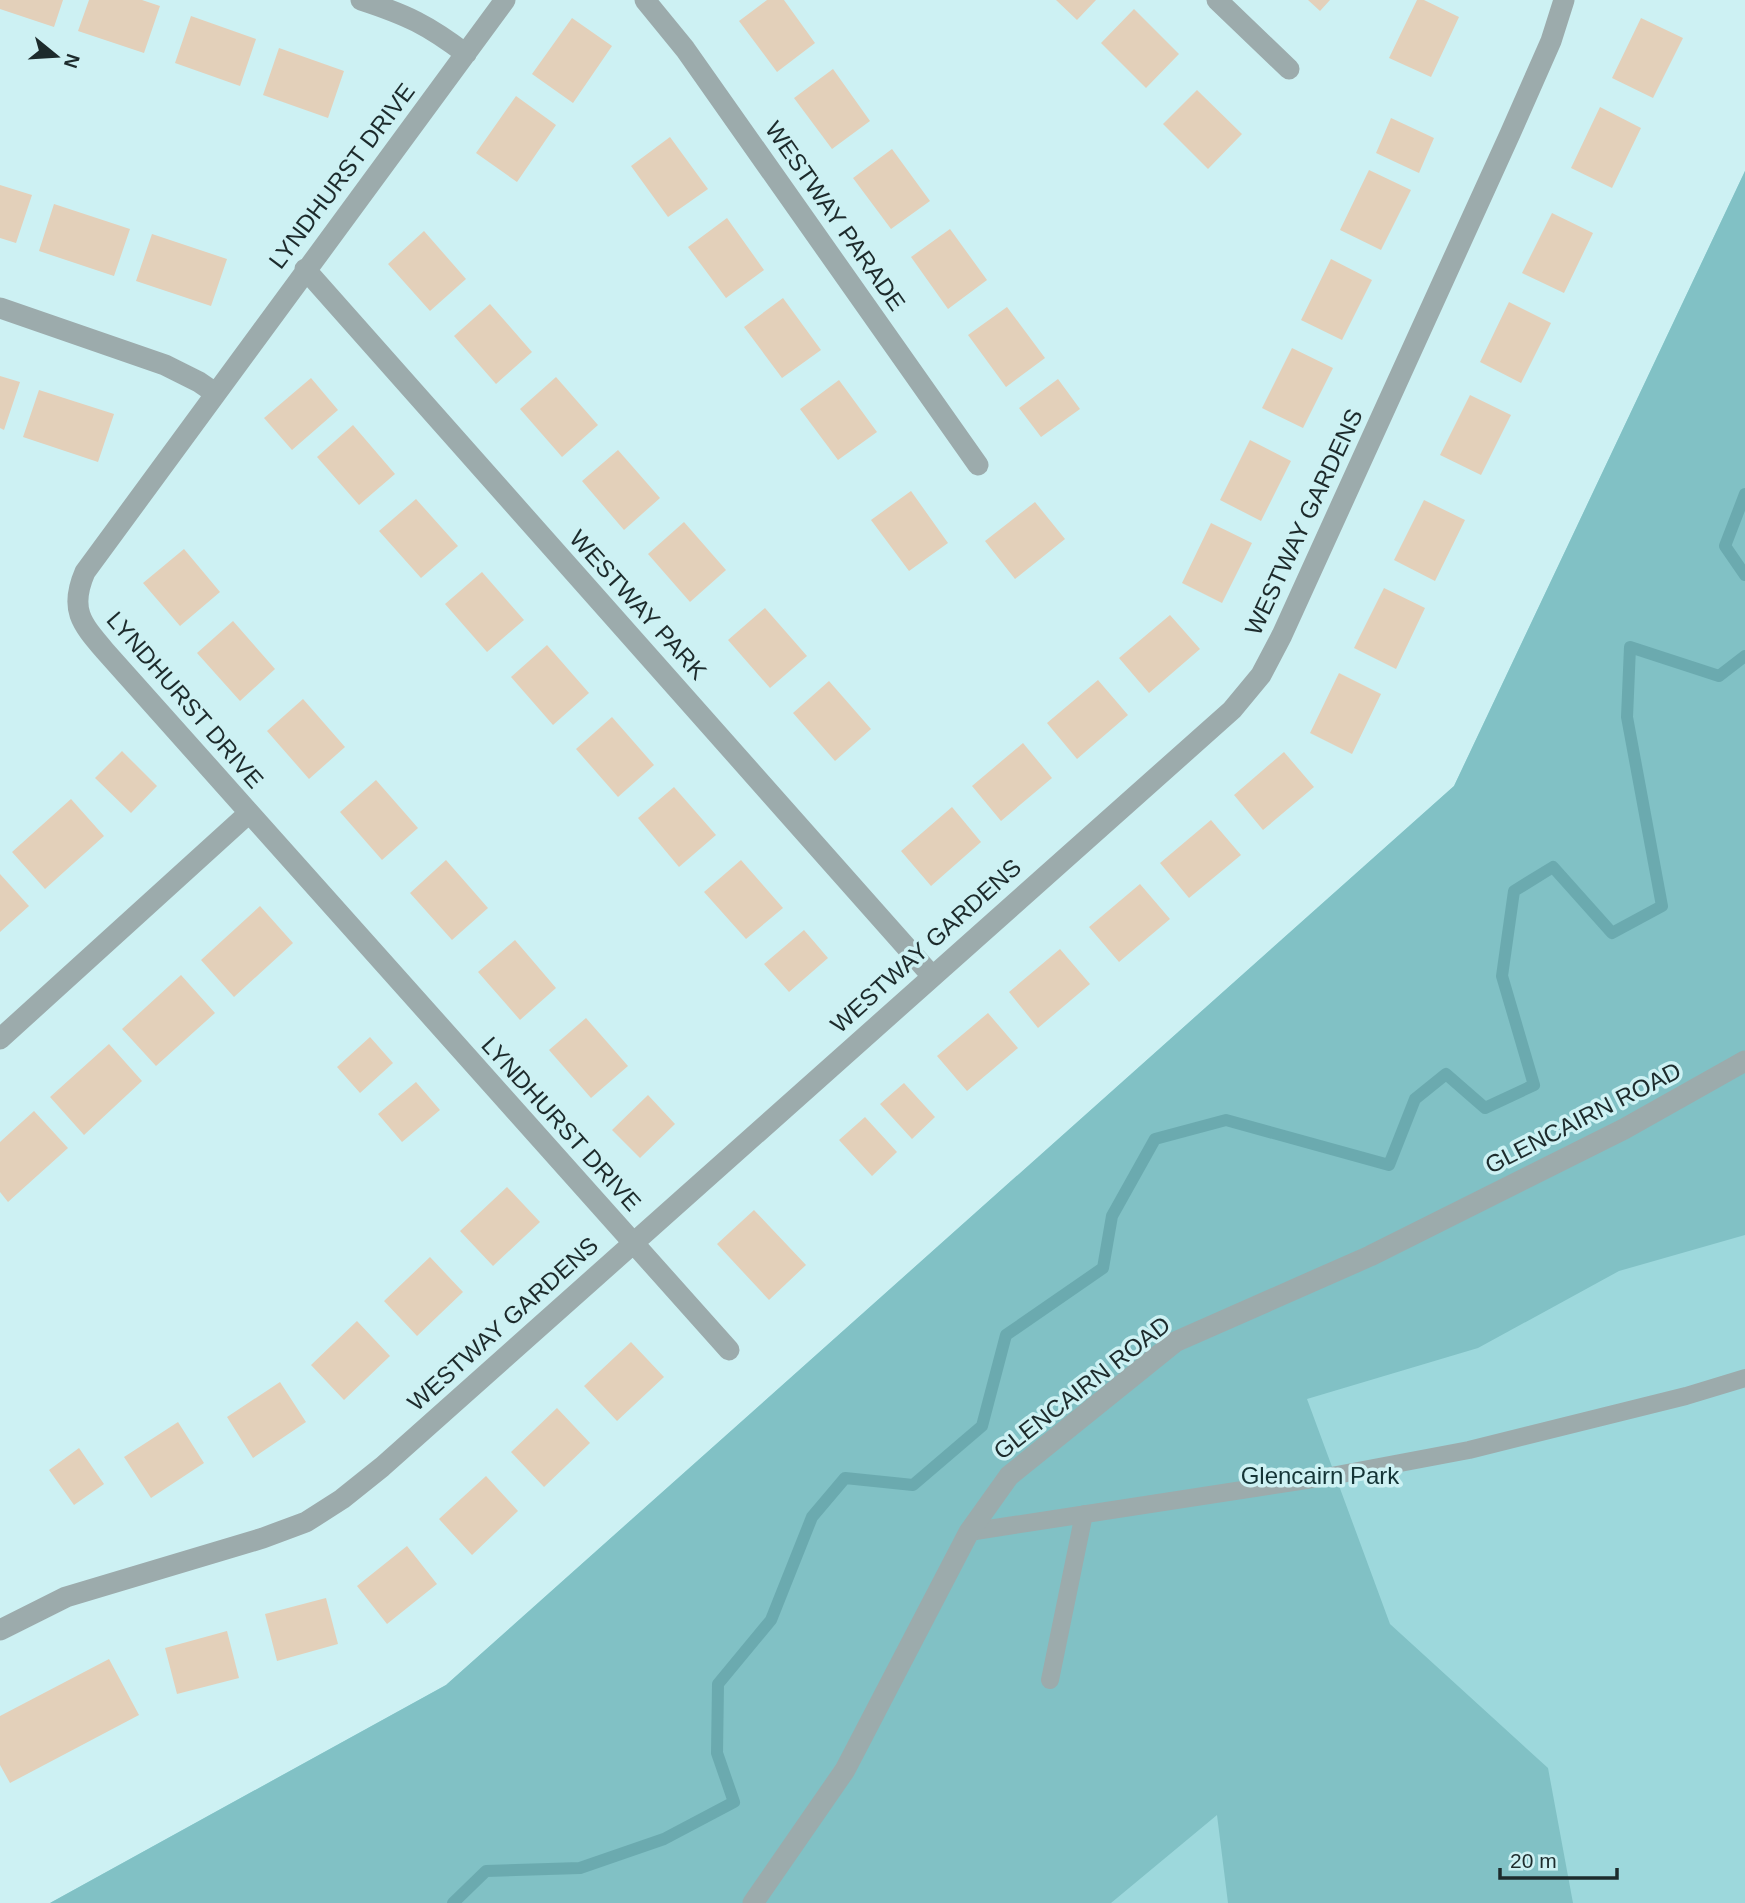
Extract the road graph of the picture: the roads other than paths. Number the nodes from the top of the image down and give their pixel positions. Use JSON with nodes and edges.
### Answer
{"nodes":[{"id":1,"x":361,"y":0,"type":"edge"},
{"id":2,"x":505,"y":0,"type":"edge"},
{"id":3,"x":645,"y":0,"type":"edge"},
{"id":4,"x":1217,"y":0,"type":"edge"},
{"id":5,"x":1564,"y":0,"type":"edge"},
{"id":6,"x":466,"y":54,"type":"junction"},
{"id":7,"x":1289,"y":69,"type":"dead end"},
{"id":8,"x":305,"y":269,"type":"junction"},
{"id":9,"x":0,"y":308,"type":"edge"},
{"id":10,"x":215,"y":393,"type":"junction"},
{"id":11,"x":978,"y":465,"type":"dead end"},
{"id":12,"x":249,"y":813,"type":"junction"},
{"id":13,"x":932,"y":976,"type":"junction"},
{"id":14,"x":0,"y":1039,"type":"edge"},
{"id":15,"x":1745,"y":1060,"type":"edge"},
{"id":16,"x":632,"y":1243,"type":"junction"},
{"id":17,"x":729,"y":1350,"type":"dead end"},
{"id":18,"x":1745,"y":1378,"type":"edge"},
{"id":19,"x":1084,"y":1514,"type":"junction"},
{"id":20,"x":969,"y":1532,"type":"junction"},
{"id":21,"x":0,"y":1630,"type":"edge"},
{"id":22,"x":1050,"y":1680,"type":"dead end"},
{"id":23,"x":753,"y":1903,"type":"edge"}],
"edges":[{"from":1,"to":6,"type":"street"},
{"from":2,"to":6,"type":"street","name":"LYNDHURST DRIVE"},
{"from":3,"to":11,"type":"street","name":"WESTWAY PARADE"},
{"from":4,"to":7,"type":"street"},
{"from":5,"to":13,"type":"street","name":"WESTWAY GARDENS"},
{"from":6,"to":8,"type":"street","name":"LYNDHURST DRIVE"},
{"from":8,"to":10,"type":"street","name":"LYNDHURST DRIVE"},
{"from":8,"to":13,"type":"street","name":"WESTWAY PARK"},
{"from":9,"to":10,"type":"street"},
{"from":10,"to":12,"type":"street","name":"LYNDHURST DRIVE"},
{"from":12,"to":14,"type":"street"},
{"from":12,"to":16,"type":"street","name":"LYNDHURST DRIVE"},
{"from":13,"to":16,"type":"street","name":"WESTWAY GARDENS"},
{"from":15,"to":20,"type":"street","name":"GLENCAIRN ROAD"},
{"from":16,"to":17,"type":"street","name":"LYNDHURST DRIVE"},
{"from":16,"to":21,"type":"street","name":"WESTWAY GARDENS"},
{"from":18,"to":19,"type":"lane"},
{"from":19,"to":20,"type":"lane"},
{"from":19,"to":22,"type":"lane"},
{"from":20,"to":23,"type":"street","name":"GLENCAIRN ROAD"}]}
